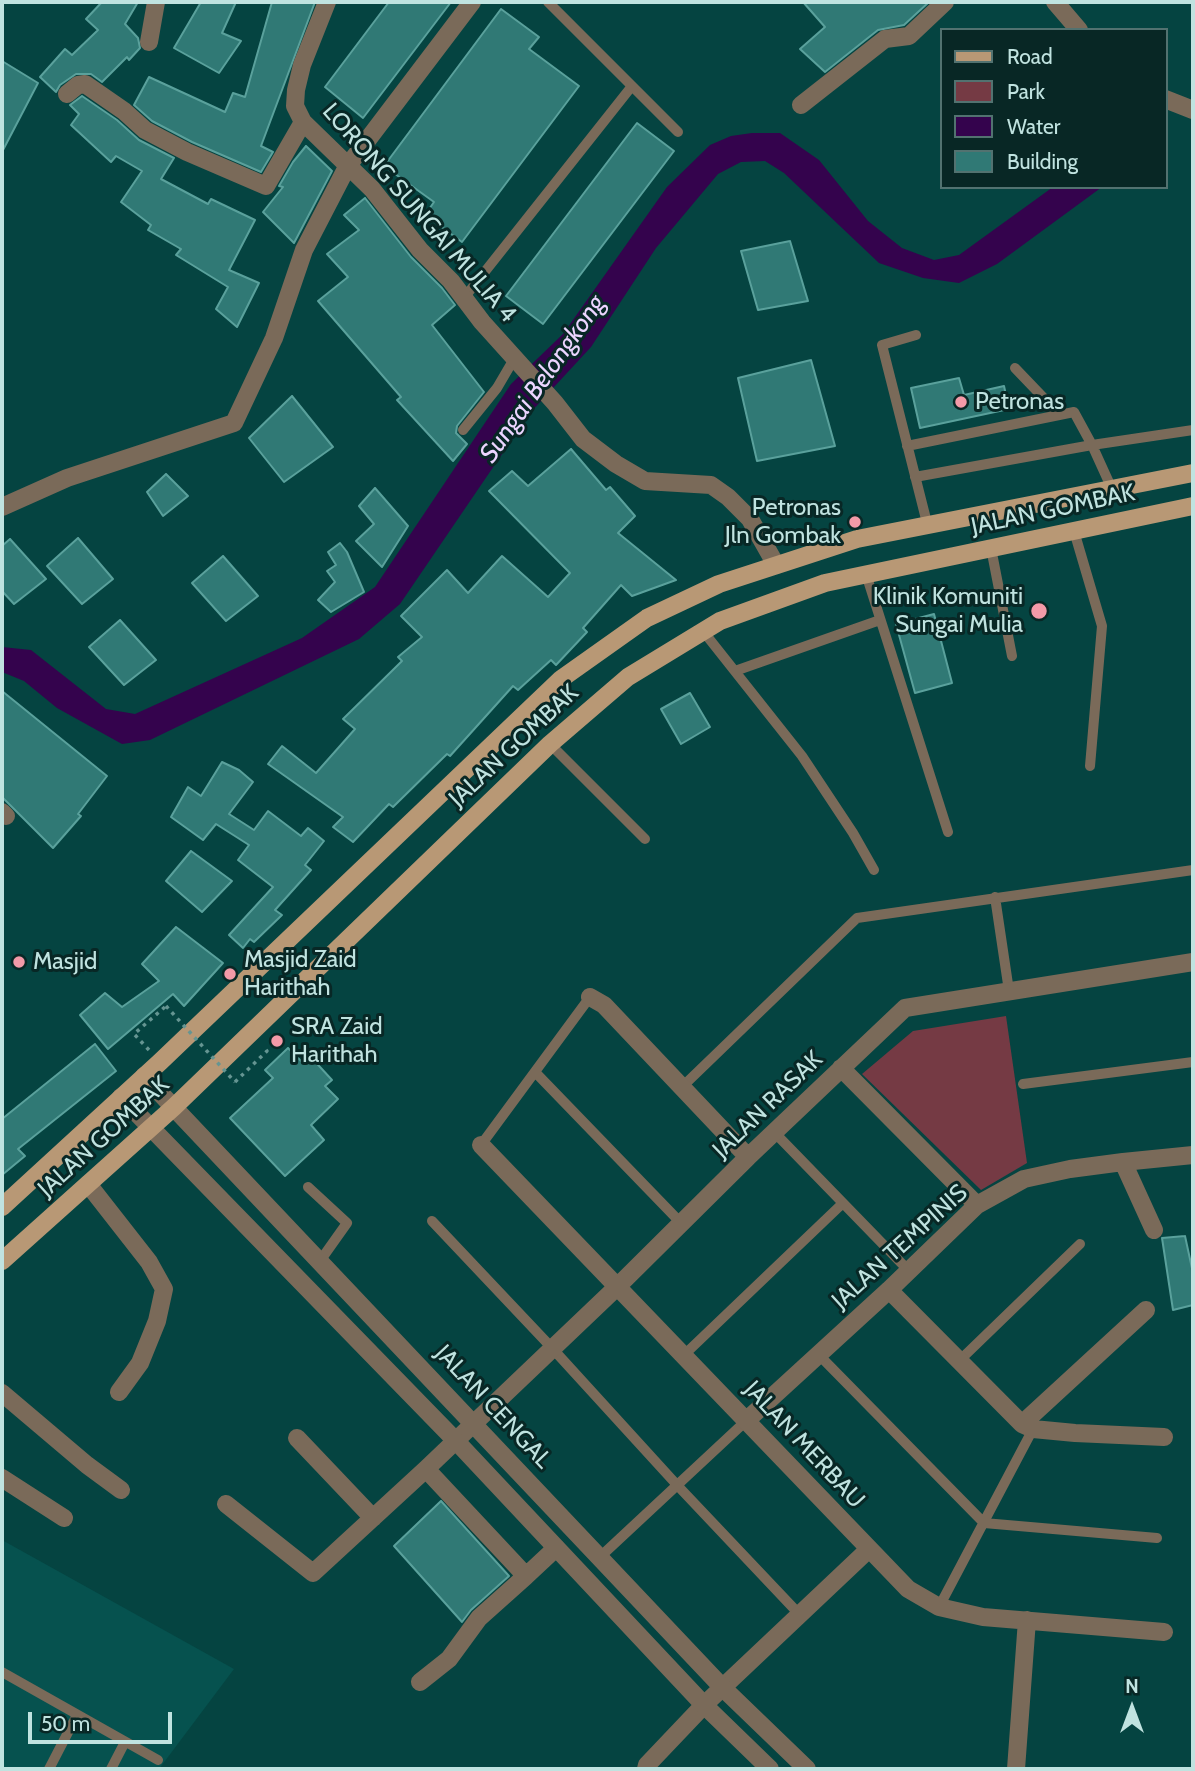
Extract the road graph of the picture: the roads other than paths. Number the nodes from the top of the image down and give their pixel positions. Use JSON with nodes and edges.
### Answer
{"nodes":[{"id":1,"x":156,"y":2,"type":"edge"},
{"id":2,"x":327,"y":2,"type":"edge"},
{"id":3,"x":472,"y":2,"type":"edge"},
{"id":4,"x":548,"y":2,"type":"edge"},
{"id":5,"x":945,"y":2,"type":"edge"},
{"id":6,"x":1055,"y":2,"type":"edge"},
{"id":7,"x":1077,"y":28,"type":"edge"},
{"id":8,"x":149,"y":42,"type":"dead end"},
{"id":9,"x":632,"y":86,"type":"junction"},
{"id":10,"x":66,"y":94,"type":"dead end"},
{"id":11,"x":1167,"y":100,"type":"edge"},
{"id":12,"x":801,"y":105,"type":"dead end"},
{"id":13,"x":1193,"y":110,"type":"edge"},
{"id":14,"x":303,"y":122,"type":"junction"},
{"id":15,"x":678,"y":132,"type":"dead end"},
{"id":16,"x":347,"y":167,"type":"junction"},
{"id":17,"x":464,"y":298,"type":"junction"},
{"id":18,"x":916,"y":335,"type":"dead end"},
{"id":19,"x":516,"y":362,"type":"junction"},
{"id":20,"x":1015,"y":368,"type":"dead end"},
{"id":21,"x":1060,"y":415,"type":"junction"},
{"id":22,"x":463,"y":430,"type":"dead end"},
{"id":23,"x":1193,"y":430,"type":"edge"},
{"id":24,"x":1092,"y":445,"type":"junction"},
{"id":25,"x":907,"y":446,"type":"junction"},
{"id":26,"x":1193,"y":474,"type":"edge"},
{"id":27,"x":915,"y":477,"type":"junction"},
{"id":28,"x":1112,"y":489,"type":"junction"},
{"id":29,"x":1193,"y":506,"type":"edge"},
{"id":30,"x":2,"y":507,"type":"edge"},
{"id":31,"x":928,"y":527,"type":"junction"},
{"id":32,"x":1074,"y":531,"type":"junction"},
{"id":33,"x":991,"y":548,"type":"junction"},
{"id":34,"x":776,"y":565,"type":"junction"},
{"id":35,"x":866,"y":574,"type":"junction"},
{"id":36,"x":880,"y":620,"type":"junction"},
{"id":37,"x":703,"y":631,"type":"junction"},
{"id":38,"x":1012,"y":656,"type":"dead end"},
{"id":39,"x":735,"y":671,"type":"junction"},
{"id":40,"x":550,"y":744,"type":"junction"},
{"id":41,"x":1090,"y":766,"type":"dead end"},
{"id":42,"x":948,"y":832,"type":"dead end"},
{"id":43,"x":645,"y":839,"type":"dead end"},
{"id":44,"x":874,"y":870,"type":"dead end"},
{"id":45,"x":1193,"y":870,"type":"edge"},
{"id":46,"x":995,"y":897,"type":"junction"},
{"id":47,"x":1193,"y":962,"type":"edge"},
{"id":48,"x":1009,"y":991,"type":"junction"},
{"id":49,"x":590,"y":997,"type":"joint"},
{"id":50,"x":1193,"y":1062,"type":"edge"},
{"id":51,"x":841,"y":1069,"type":"junction"},
{"id":52,"x":535,"y":1072,"type":"junction"},
{"id":53,"x":144,"y":1076,"type":"junction"},
{"id":54,"x":1023,"y":1084,"type":"dead end"},
{"id":55,"x":681,"y":1088,"type":"junction"},
{"id":56,"x":121,"y":1097,"type":"junction"},
{"id":57,"x":174,"y":1107,"type":"junction"},
{"id":58,"x":151,"y":1128,"type":"junction"},
{"id":59,"x":774,"y":1132,"type":"junction"},
{"id":60,"x":481,"y":1145,"type":"joint"},
{"id":61,"x":1193,"y":1155,"type":"edge"},
{"id":62,"x":748,"y":1157,"type":"junction"},
{"id":63,"x":1123,"y":1162,"type":"junction"},
{"id":64,"x":88,"y":1184,"type":"junction"},
{"id":65,"x":308,"y":1187,"type":"dead end"},
{"id":66,"x":843,"y":1203,"type":"junction"},
{"id":67,"x":977,"y":1205,"type":"junction"},
{"id":68,"x":2,"y":1207,"type":"edge"},
{"id":69,"x":432,"y":1221,"type":"dead end"},
{"id":70,"x":681,"y":1223,"type":"junction"},
{"id":71,"x":1154,"y":1230,"type":"dead end"},
{"id":72,"x":1080,"y":1244,"type":"dead end"},
{"id":73,"x":2,"y":1261,"type":"edge"},
{"id":74,"x":320,"y":1261,"type":"junction"},
{"id":75,"x":909,"y":1271,"type":"junction"},
{"id":76,"x":618,"y":1286,"type":"junction"},
{"id":77,"x":889,"y":1290,"type":"junction"},
{"id":78,"x":1146,"y":1310,"type":"dead end"},
{"id":79,"x":552,"y":1348,"type":"junction"},
{"id":80,"x":818,"y":1354,"type":"junction"},
{"id":81,"x":684,"y":1355,"type":"junction"},
{"id":82,"x":959,"y":1361,"type":"junction"},
{"id":83,"x":119,"y":1392,"type":"dead end"},
{"id":84,"x":2,"y":1393,"type":"edge"},
{"id":85,"x":747,"y":1420,"type":"junction"},
{"id":86,"x":474,"y":1423,"type":"junction"},
{"id":87,"x":1028,"y":1427,"type":"junction"},
{"id":88,"x":1164,"y":1437,"type":"dead end"},
{"id":89,"x":297,"y":1438,"type":"dead end"},
{"id":90,"x":456,"y":1441,"type":"junction"},
{"id":91,"x":426,"y":1469,"type":"junction"},
{"id":92,"x":2,"y":1478,"type":"edge"},
{"id":93,"x":677,"y":1485,"type":"junction"},
{"id":94,"x":121,"y":1490,"type":"dead end"},
{"id":95,"x":226,"y":1504,"type":"dead end"},
{"id":96,"x":64,"y":1518,"type":"dead end"},
{"id":97,"x":373,"y":1518,"type":"junction"},
{"id":98,"x":984,"y":1523,"type":"junction"},
{"id":99,"x":1157,"y":1538,"type":"dead end"},
{"id":100,"x":556,"y":1548,"type":"junction"},
{"id":101,"x":869,"y":1550,"type":"junction"},
{"id":102,"x":600,"y":1557,"type":"junction"},
{"id":103,"x":526,"y":1576,"type":"junction"},
{"id":104,"x":939,"y":1607,"type":"junction"},
{"id":105,"x":800,"y":1615,"type":"junction"},
{"id":106,"x":1027,"y":1620,"type":"junction"},
{"id":107,"x":1164,"y":1632,"type":"dead end"},
{"id":108,"x":2,"y":1672,"type":"edge"},
{"id":109,"x":420,"y":1682,"type":"dead end"},
{"id":110,"x":723,"y":1688,"type":"junction"},
{"id":111,"x":704,"y":1705,"type":"junction"},
{"id":112,"x":77,"y":1715,"type":"junction"},
{"id":113,"x":125,"y":1742,"type":"junction"},
{"id":114,"x":158,"y":1760,"type":"dead end"},
{"id":115,"x":49,"y":1769,"type":"edge"},
{"id":116,"x":111,"y":1769,"type":"edge"},
{"id":117,"x":646,"y":1769,"type":"edge"},
{"id":118,"x":771,"y":1769,"type":"edge"},
{"id":119,"x":807,"y":1769,"type":"edge"},
{"id":120,"x":1016,"y":1769,"type":"edge"}],
"edges":[{"from":1,"to":8,"type":"street"},
{"from":2,"to":14,"type":"street","name":"LORONG SUNGAI MULIA 4"},
{"from":3,"to":16,"type":"street"},
{"from":4,"to":9,"type":"lane"},
{"from":5,"to":12,"type":"street"},
{"from":6,"to":7,"type":"street"},
{"from":9,"to":15,"type":"lane"},
{"from":9,"to":17,"type":"lane"},
{"from":10,"to":14,"type":"street"},
{"from":11,"to":13,"type":"street"},
{"from":14,"to":16,"type":"street","name":"LORONG SUNGAI MULIA 4"},
{"from":16,"to":17,"type":"street","name":"LORONG SUNGAI MULIA 4"},
{"from":16,"to":30,"type":"street"},
{"from":17,"to":19,"type":"street","name":"LORONG SUNGAI MULIA 4"},
{"from":18,"to":25,"type":"lane"},
{"from":19,"to":22,"type":"lane"},
{"from":19,"to":34,"type":"street","name":"LORONG SUNGAI MULIA 4"},
{"from":20,"to":21,"type":"lane"},
{"from":21,"to":24,"type":"lane"},
{"from":21,"to":25,"type":"lane"},
{"from":23,"to":24,"type":"lane"},
{"from":24,"to":27,"type":"lane"},
{"from":24,"to":28,"type":"lane"},
{"from":25,"to":27,"type":"lane"},
{"from":26,"to":28,"type":"main road","name":"JALAN GOMBAK"},
{"from":27,"to":31,"type":"lane"},
{"from":28,"to":31,"type":"main road","name":"JALAN GOMBAK"},
{"from":29,"to":32,"type":"main road","name":"JALAN GOMBAK"},
{"from":31,"to":34,"type":"main road","name":"JALAN GOMBAK"},
{"from":32,"to":33,"type":"main road","name":"JALAN GOMBAK"},
{"from":32,"to":41,"type":"lane"},
{"from":33,"to":35,"type":"main road","name":"JALAN GOMBAK"},
{"from":33,"to":38,"type":"lane"},
{"from":34,"to":53,"type":"main road","name":"JALAN GOMBAK"},
{"from":35,"to":36,"type":"lane"},
{"from":35,"to":37,"type":"main road","name":"JALAN GOMBAK"},
{"from":36,"to":39,"type":"lane"},
{"from":36,"to":42,"type":"lane"},
{"from":37,"to":39,"type":"lane"},
{"from":37,"to":40,"type":"main road","name":"JALAN GOMBAK"},
{"from":39,"to":44,"type":"lane"},
{"from":40,"to":43,"type":"lane"},
{"from":40,"to":57,"type":"main road","name":"JALAN GOMBAK"},
{"from":45,"to":46,"type":"lane"},
{"from":46,"to":48,"type":"lane"},
{"from":46,"to":55,"type":"lane"},
{"from":47,"to":48,"type":"street","name":"JALAN RASAK"},
{"from":48,"to":51,"type":"street","name":"JALAN RASAK"},
{"from":49,"to":52,"type":"lane"},
{"from":49,"to":55,"type":"street"},
{"from":50,"to":54,"type":"lane"},
{"from":51,"to":59,"type":"street","name":"JALAN RASAK"},
{"from":51,"to":67,"type":"street"},
{"from":52,"to":60,"type":"lane"},
{"from":52,"to":70,"type":"lane"},
{"from":53,"to":56,"type":"main road","name":"JALAN GOMBAK"},
{"from":53,"to":57,"type":"street","name":"JALAN CENGAL"},
{"from":55,"to":62,"type":"street"},
{"from":56,"to":58,"type":"street","name":"JALAN CENGAL"},
{"from":56,"to":68,"type":"main road","name":"JALAN GOMBAK"},
{"from":57,"to":58,"type":"main road","name":"JALAN GOMBAK"},
{"from":57,"to":74,"type":"street","name":"JALAN CENGAL"},
{"from":58,"to":64,"type":"main road","name":"JALAN GOMBAK"},
{"from":58,"to":90,"type":"street","name":"JALAN CENGAL"},
{"from":59,"to":62,"type":"street","name":"JALAN RASAK"},
{"from":59,"to":66,"type":"lane"},
{"from":60,"to":76,"type":"street","name":"JALAN MERBAU"},
{"from":61,"to":63,"type":"street","name":"JALAN TEMPINIS"},
{"from":62,"to":70,"type":"street","name":"JALAN RASAK"},
{"from":63,"to":67,"type":"street","name":"JALAN TEMPINIS"},
{"from":63,"to":71,"type":"street"},
{"from":64,"to":73,"type":"main road","name":"JALAN GOMBAK"},
{"from":64,"to":83,"type":"street"},
{"from":65,"to":74,"type":"lane"},
{"from":66,"to":75,"type":"lane"},
{"from":66,"to":81,"type":"lane"},
{"from":67,"to":75,"type":"street","name":"JALAN TEMPINIS"},
{"from":69,"to":79,"type":"lane"},
{"from":70,"to":76,"type":"street","name":"JALAN RASAK"},
{"from":72,"to":82,"type":"lane"},
{"from":74,"to":86,"type":"street","name":"JALAN CENGAL"},
{"from":75,"to":77,"type":"street","name":"JALAN TEMPINIS"},
{"from":76,"to":79,"type":"street","name":"JALAN RASAK"},
{"from":76,"to":81,"type":"street","name":"JALAN MERBAU"},
{"from":77,"to":80,"type":"street","name":"JALAN TEMPINIS"},
{"from":77,"to":82,"type":"street"},
{"from":78,"to":87,"type":"street"},
{"from":79,"to":86,"type":"street","name":"JALAN RASAK"},
{"from":79,"to":93,"type":"lane"},
{"from":80,"to":85,"type":"street","name":"JALAN TEMPINIS"},
{"from":80,"to":98,"type":"lane"},
{"from":81,"to":85,"type":"street","name":"JALAN MERBAU"},
{"from":82,"to":87,"type":"street"},
{"from":84,"to":94,"type":"street"},
{"from":85,"to":93,"type":"lane"},
{"from":85,"to":101,"type":"street","name":"JALAN MERBAU"},
{"from":86,"to":90,"type":"street","name":"JALAN RASAK"},
{"from":86,"to":102,"type":"street","name":"JALAN CENGAL"},
{"from":87,"to":88,"type":"street"},
{"from":87,"to":98,"type":"lane"},
{"from":89,"to":97,"type":"street"},
{"from":90,"to":91,"type":"street","name":"JALAN RASAK"},
{"from":90,"to":100,"type":"street","name":"JALAN CENGAL"},
{"from":91,"to":97,"type":"street","name":"JALAN RASAK"},
{"from":91,"to":103,"type":"street"},
{"from":92,"to":96,"type":"street"},
{"from":93,"to":102,"type":"lane"},
{"from":93,"to":105,"type":"lane"},
{"from":95,"to":97,"type":"street","name":"JALAN RASAK"},
{"from":98,"to":99,"type":"lane"},
{"from":98,"to":104,"type":"lane"},
{"from":100,"to":103,"type":"street"},
{"from":100,"to":111,"type":"street","name":"JALAN CENGAL"},
{"from":101,"to":104,"type":"street","name":"JALAN MERBAU"},
{"from":101,"to":105,"type":"street"},
{"from":102,"to":110,"type":"street","name":"JALAN CENGAL"},
{"from":103,"to":109,"type":"street"},
{"from":104,"to":106,"type":"street","name":"JALAN MERBAU"},
{"from":105,"to":110,"type":"street"},
{"from":106,"to":107,"type":"street","name":"JALAN MERBAU"},
{"from":106,"to":120,"type":"street"},
{"from":108,"to":112,"type":"lane"},
{"from":110,"to":111,"type":"street"},
{"from":110,"to":119,"type":"street","name":"JALAN CENGAL"},
{"from":111,"to":117,"type":"street"},
{"from":111,"to":118,"type":"street","name":"JALAN CENGAL"},
{"from":112,"to":113,"type":"lane"},
{"from":112,"to":115,"type":"lane"},
{"from":113,"to":114,"type":"lane"},
{"from":113,"to":116,"type":"lane"}]}
